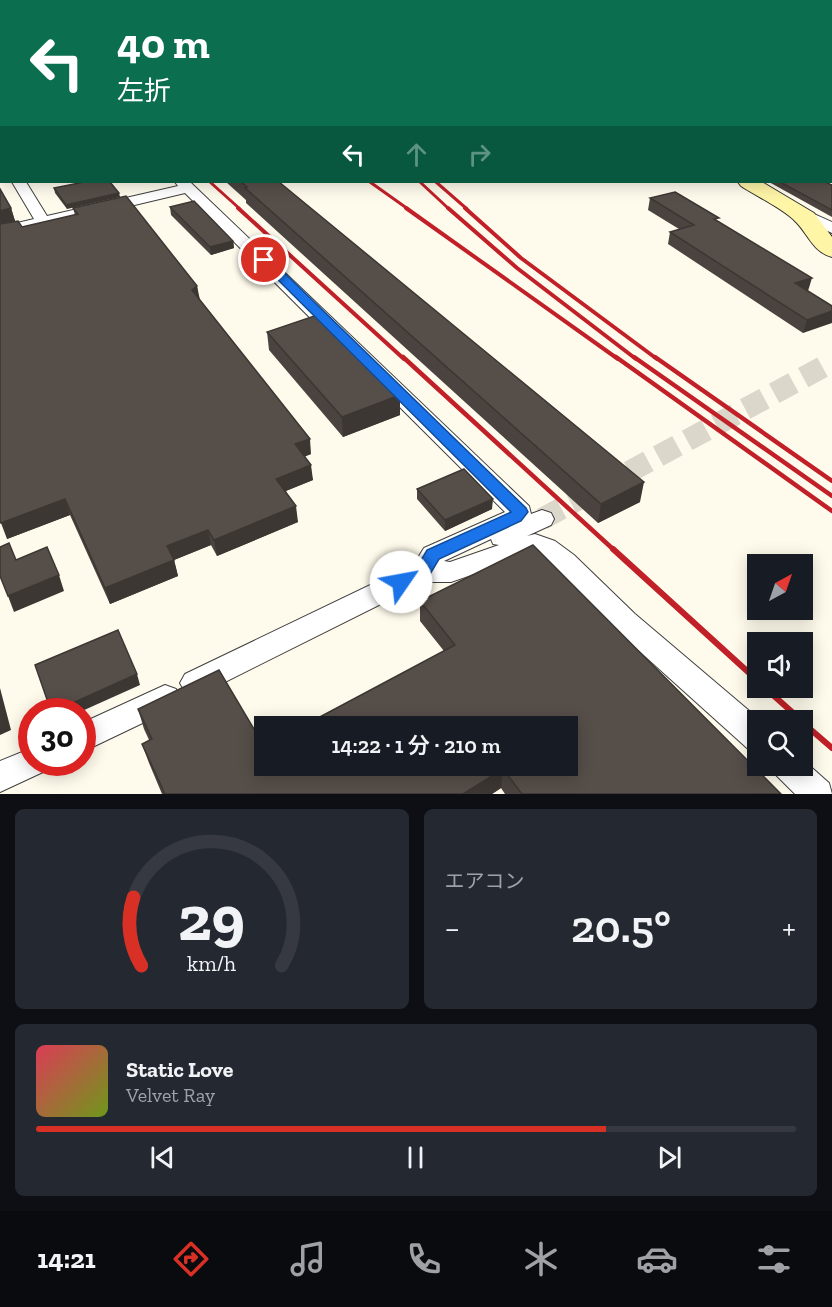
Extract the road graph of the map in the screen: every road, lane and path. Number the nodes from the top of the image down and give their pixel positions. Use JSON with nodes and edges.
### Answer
{"nodes":[{"id":1,"x":20,"y":183,"type":"edge"},
{"id":2,"x":750,"y":183,"type":"edge"},
{"id":3,"x":186,"y":185,"type":"edge"},
{"id":4,"x":796,"y":211,"type":"junction"},
{"id":5,"x":43,"y":222,"type":"junction"},
{"id":6,"x":832,"y":228,"type":"edge"},
{"id":7,"x":0,"y":232,"type":"edge"},
{"id":8,"x":832,"y":250,"type":"edge"},
{"id":9,"x":542,"y":519,"type":"tunnel mouth"},
{"id":10,"x":423,"y":572,"type":"junction"},
{"id":11,"x":747,"y":728,"type":"edge"},
{"id":12,"x":96,"y":731,"type":"edge"},
{"id":13,"x":18,"y":769,"type":"edge"},
{"id":14,"x":799,"y":776,"type":"edge"},
{"id":15,"x":0,"y":777,"type":"edge"},
{"id":16,"x":819,"y":794,"type":"edge"}],
"edges":[{"from":1,"to":5,"type":"street"},
{"from":2,"to":4,"type":"street"},
{"from":3,"to":5,"type":"street"},
{"from":3,"to":10,"type":"street"},
{"from":4,"to":6,"type":"street"},
{"from":4,"to":8,"type":"street"},
{"from":5,"to":7,"type":"street"},
{"from":9,"to":10,"type":"street"},
{"from":10,"to":11,"type":"street"},
{"from":10,"to":12,"type":"street"},
{"from":13,"to":15,"type":"street"},
{"from":14,"to":16,"type":"street"}]}
